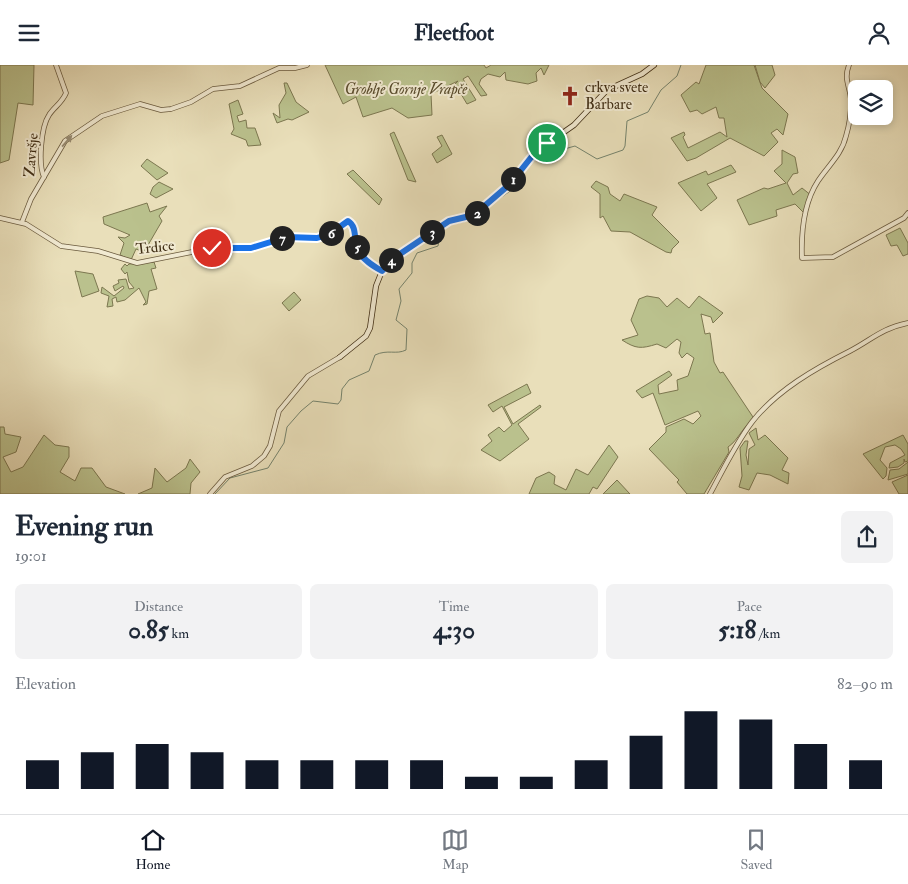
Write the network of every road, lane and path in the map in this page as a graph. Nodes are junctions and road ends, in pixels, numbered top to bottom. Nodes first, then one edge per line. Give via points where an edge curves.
1 (56, 65) edge
2 (307, 65) edge
3 (654, 65) edge
4 (848, 65) edge
5 (44, 177) junction
6 (908, 213) edge
7 (0, 218) edge
8 (22, 222) junction
9 (382, 271) junction
10 (908, 323) edge
11 (340, 357) joint
12 (210, 494) edge
13 (710, 494) edge

1 - 5 street, Završje via 66,93 46,124 41,153
5 -> 2 street via 67,139 102,116 135,105 171,109 192,102 213,89 240,86 279,68
3 - 9 main road via 607,90 574,125 534,153 510,184 474,215 449,221 394,258
4 - 6 street via 845,80 851,104 846,137 842,149 811,194 801,230 802,258 833,257
5 - 8 street, Završje
7 - 8 street
8 - 9 street, Trdice via 58,245 98,251 137,263 212,248 251,248 287,237 317,238 330,234 348,221 353,227 358,252
9 - 11 main road via 372,301 369,331 361,342
10 - 13 street via 888,328 850,351 837,355 798,380 776,399 746,431
11 - 12 street via 308,376 280,410 264,456 252,466 225,477

